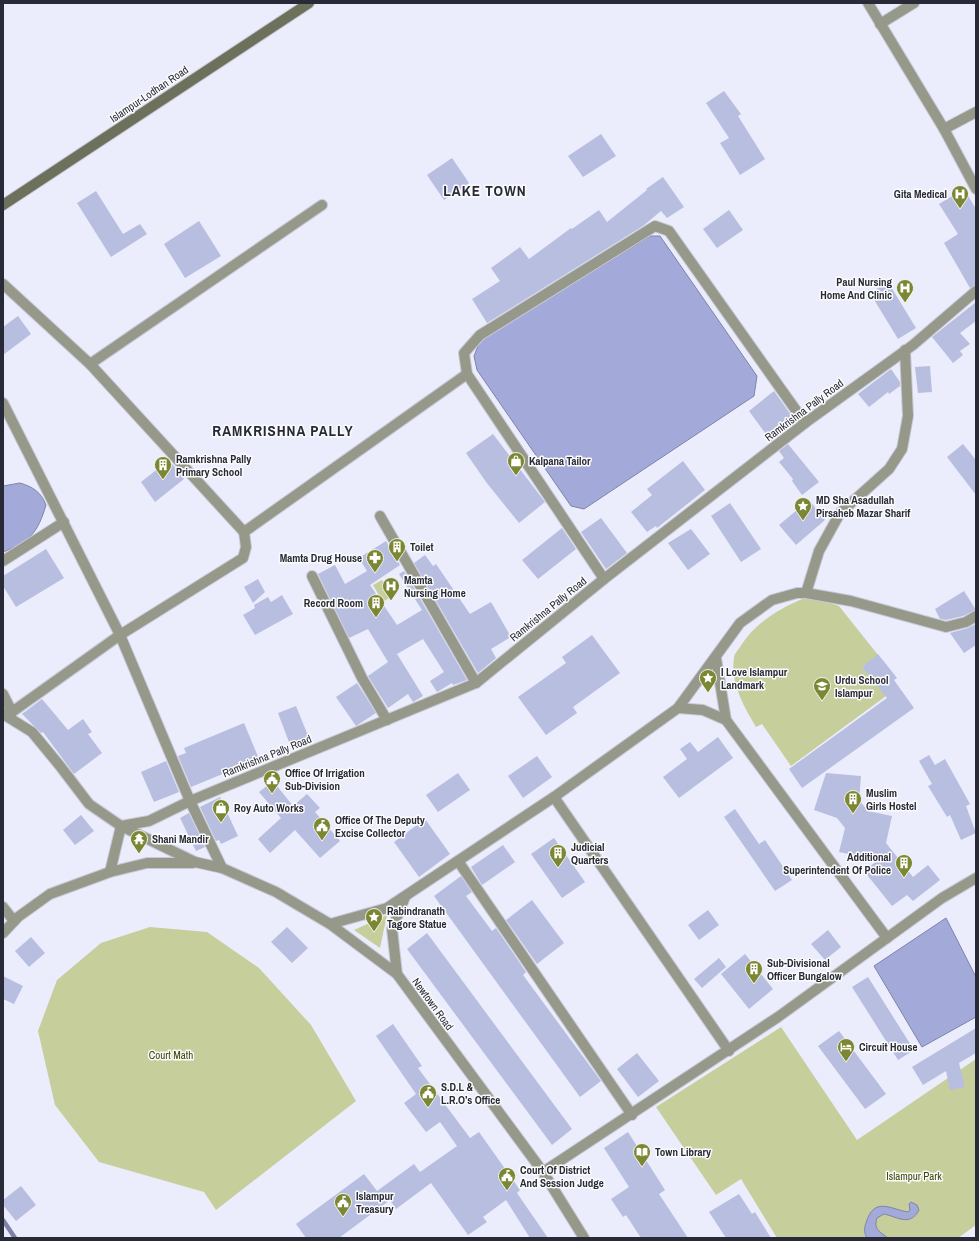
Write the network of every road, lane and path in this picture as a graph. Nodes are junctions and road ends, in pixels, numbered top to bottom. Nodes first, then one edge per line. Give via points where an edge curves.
1 (309, 3) edge
2 (868, 3) edge
3 (914, 3) edge
4 (880, 24) junction
5 (976, 112) edge
6 (944, 129) junction
7 (976, 189) edge
8 (322, 205) dead end
9 (3, 206) edge
10 (3, 284) edge
11 (976, 291) edge
12 (905, 350) junction
13 (90, 364) junction
14 (466, 374) junction
15 (3, 403) edge
16 (805, 423) junction
17 (380, 516) dead end
18 (64, 522) junction
19 (244, 532) junction
20 (3, 561) edge
21 (312, 576) dead end
22 (604, 579) junction
23 (806, 593) junction
24 (976, 616) edge
25 (120, 635) junction
26 (716, 658) junction
27 (476, 683) junction
28 (3, 694) edge
29 (678, 708) junction
30 (6, 713) edge
31 (387, 720) junction
32 (726, 720) junction
33 (554, 797) junction
34 (190, 801) junction
35 (121, 826) junction
36 (458, 861) junction
37 (195, 862) junction
38 (222, 868) junction
39 (110, 872) junction
40 (976, 878) edge
41 (406, 897) junction
42 (3, 907) edge
43 (14, 921) junction
44 (330, 924) junction
45 (3, 933) edge
46 (886, 938) junction
47 (397, 974) junction
48 (729, 1051) junction
49 (632, 1115) junction
50 (543, 1172) junction
51 (584, 1238) edge

1 - 9 main road, Islampur-Lodhan Road
2 - 4 street
3 - 4 street
4 - 6 street
5 - 6 street
6 - 7 street
8 - 13 street
10 - 13 street
11 - 12 street, Ramkrishna Pally Road
12 - 16 street, Ramkrishna Pally Road
12 - 23 street via 908,416 902,449 889,469 840,513 819,551
13 - 19 street
14 - 16 street via 464,353 480,335 655,226 668,231
14 - 19 street
14 - 22 street
15 - 18 street
16 - 22 street, Ramkrishna Pally Road
17 - 27 street
18 - 20 street
18 - 25 street
19 - 25 street via 246,547 243,558
21 - 31 street via 362,678
22 - 27 street, Ramkrishna Pally Road
23 - 24 street via 851,601 946,627 966,622
23 - 26 street via 772,600 740,623
25 - 30 street
25 - 34 street
26 - 29 street
26 - 32 street
27 - 31 street, Ramkrishna Pally Road
28 - 30 street
29 - 32 street via 703,710
29 - 33 street
30 - 35 street via 32,732 89,804
31 - 34 street, Ramkrishna Pally Road
32 - 46 street
33 - 36 street
33 - 48 street
34 - 35 street, Ramkrishna Pally Road via 149,821
34 - 38 street
35 - 37 street
35 - 39 street
36 - 41 street
36 - 49 street
37 - 38 street, Newtown Road
37 - 39 street via 147,863
38 - 44 street, Newtown Road via 276,892
39 - 43 street via 50,894
40 - 46 street via 942,898
41 - 44 street via 387,908
41 - 47 street via 392,929
42 - 43 street
43 - 45 street
44 - 47 street, Newtown Road
46 - 48 street
47 - 50 street, Newtown Road
48 - 49 street
49 - 50 street
50 - 51 street, Newtown Road

